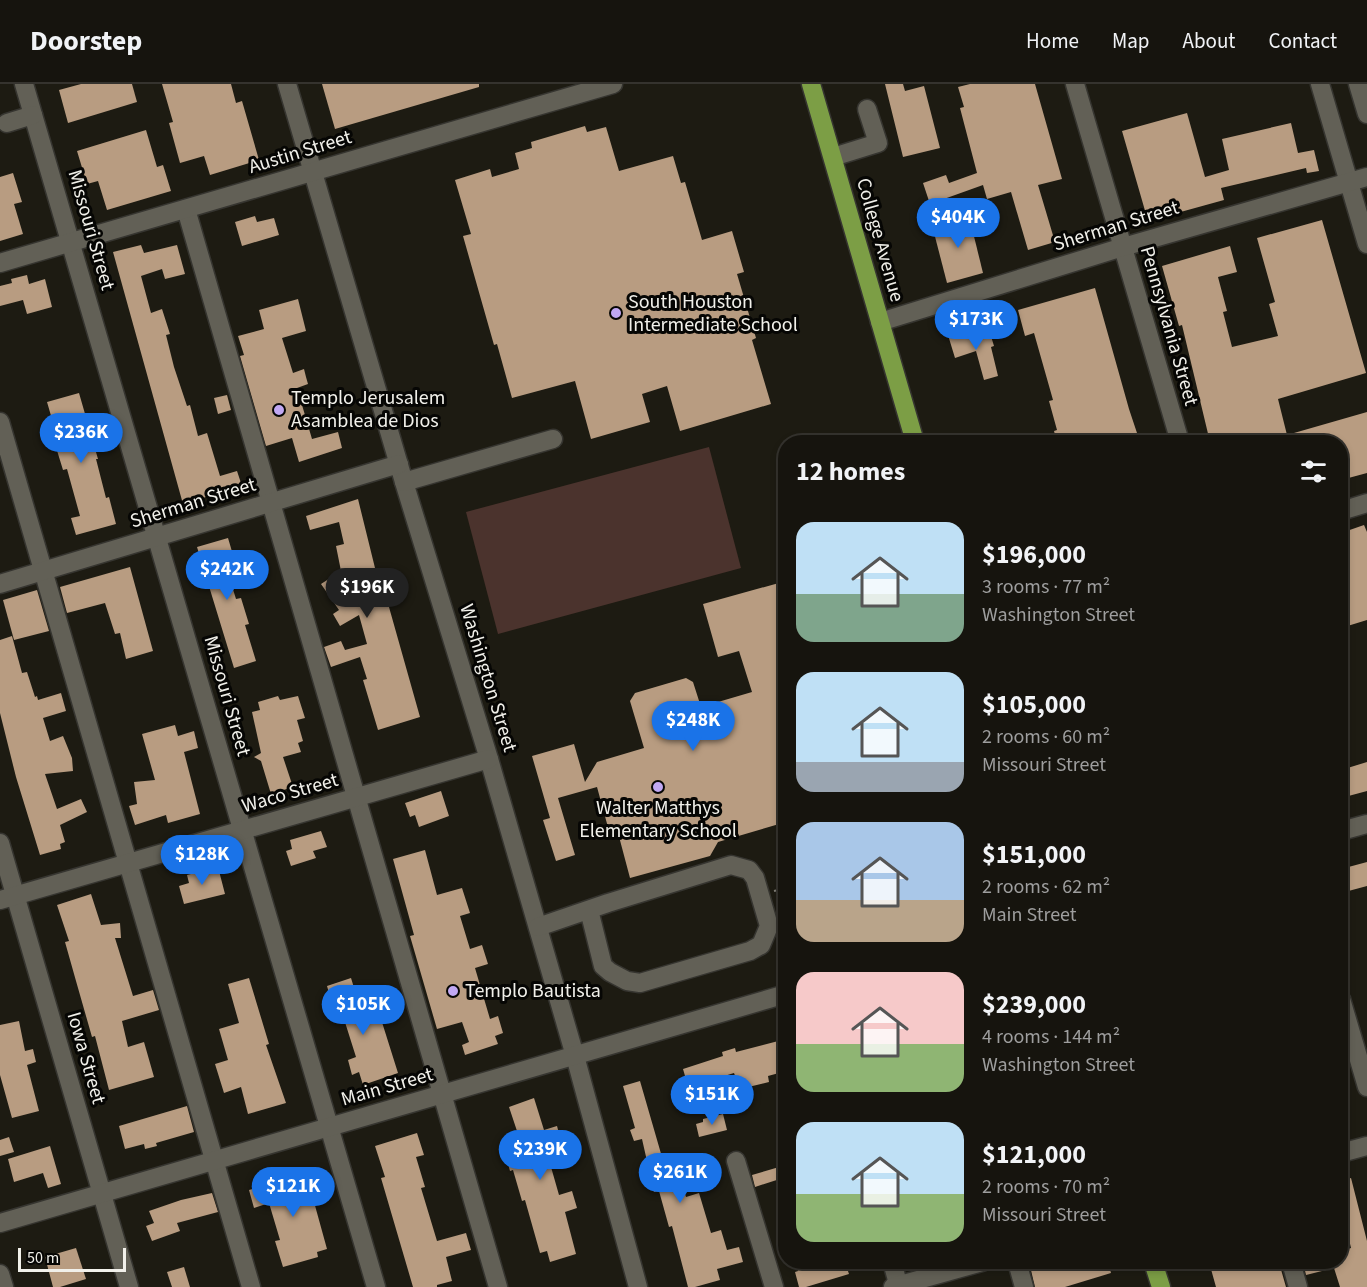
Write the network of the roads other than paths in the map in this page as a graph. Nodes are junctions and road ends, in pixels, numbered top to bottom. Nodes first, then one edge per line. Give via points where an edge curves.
1 (24, 84) edge
2 (287, 84) edge
3 (613, 84) edge
4 (811, 84) edge
5 (1075, 84) edge
6 (1320, 84) edge
7 (1358, 84) edge
8 (556, 92) edge
9 (867, 109) dead end
10 (1367, 114) edge
11 (33, 115) junction
12 (7, 123) dead end
13 (833, 157) junction
14 (312, 172) junction
15 (1367, 177) edge
16 (1349, 182) junction
17 (186, 210) junction
18 (71, 242) junction
19 (1367, 244) edge
20 (1123, 247) junction
21 (0, 263) edge
22 (880, 322) junction
23 (0, 422) edge
24 (913, 435) edge
25 (1178, 435) edge
26 (553, 440) dead end
27 (402, 473) junction
28 (271, 503) junction
29 (1367, 503) edge
30 (1348, 509) edge
31 (157, 537) junction
32 (42, 571) junction
33 (0, 584) edge
34 (489, 759) junction
35 (356, 797) junction
36 (1367, 824) edge
37 (1348, 829) edge
38 (242, 830) junction
39 (0, 843) edge
40 (128, 863) junction
41 (8, 897) edge
42 (589, 910) junction
43 (538, 927) junction
44 (778, 996) edge
45 (1348, 1023) edge
46 (575, 1056) junction
47 (1367, 1087) edge
48 (442, 1094) junction
49 (329, 1127) junction
50 (1367, 1146) edge
51 (1348, 1151) edge
52 (214, 1160) junction
53 (736, 1161) dead end
54 (102, 1193) junction
55 (0, 1223) edge
56 (893, 1269) edge
57 (957, 1269) edge
58 (1019, 1269) edge
59 (1155, 1269) edge
60 (1293, 1269) edge
61 (0, 1274) edge
62 (897, 1286) edge
63 (4, 1287) edge
64 (129, 1287) edge
65 (251, 1287) edge
66 (376, 1287) edge
67 (498, 1287) edge
68 (638, 1287) edge
69 (774, 1287) edge
70 (1024, 1287) edge
71 (1161, 1287) edge
72 (1298, 1287) edge

1 - 11 street, Missouri Street
2 - 14 street, Washington Street
3 - 8 street, Austin Street
4 - 13 main road, College Avenue
5 - 20 street, Pennsylvania Street
6 - 16 street
7 - 10 street
8 - 14 street, Austin Street
9 - 13 street via 878,143
11 - 12 street
11 - 18 street, Missouri Street
13 - 22 main road, College Avenue
14 - 17 street, Austin Street
14 - 27 street, Washington Street
15 - 16 street, Sherman Street
16 - 19 street
16 - 20 street, Sherman Street
17 - 18 street, Austin Street
17 - 28 street
18 - 21 street, Austin Street
18 - 31 street, Missouri Street
20 - 22 street, Sherman Street
20 - 25 street, Pennsylvania Street
22 - 24 main road, College Avenue
23 - 32 street
26 - 27 street, Sherman Street
27 - 28 street, Sherman Street
27 - 34 street, Washington Street
28 - 31 street, Sherman Street
28 - 35 street
29 - 30 street
31 - 32 street, Sherman Street
31 - 38 street, Missouri Street
32 - 33 street, Sherman Street
32 - 40 street
34 - 35 street, Waco Street
34 - 43 street, Washington Street
35 - 38 street, Waco Street
35 - 48 street
36 - 37 street
38 - 40 street, Waco Street
38 - 49 street, Missouri Street
39 - 41 street, Iowa Street
40 - 41 street, Waco Street
40 - 52 street
41 - 54 street, Iowa Street
42 - 42 street via 731,866 749,870 755,878 769,926 761,945 750,951 640,983 618,977 603,966
42 - 43 street
43 - 46 street, Washington Street
44 - 46 street, Main Street
45 - 47 street
46 - 48 street, Main Street
46 - 68 street, Washington Street
48 - 49 street, Main Street
48 - 67 street
49 - 52 street, Main Street
49 - 66 street, Missouri Street
50 - 51 street
52 - 54 street, Main Street
52 - 65 street
53 - 69 street
54 - 55 street, Main Street
54 - 64 street, Iowa Street
56 - 62 street
57 - 62 street
58 - 70 street
59 - 71 main road
60 - 72 street
61 - 63 street

